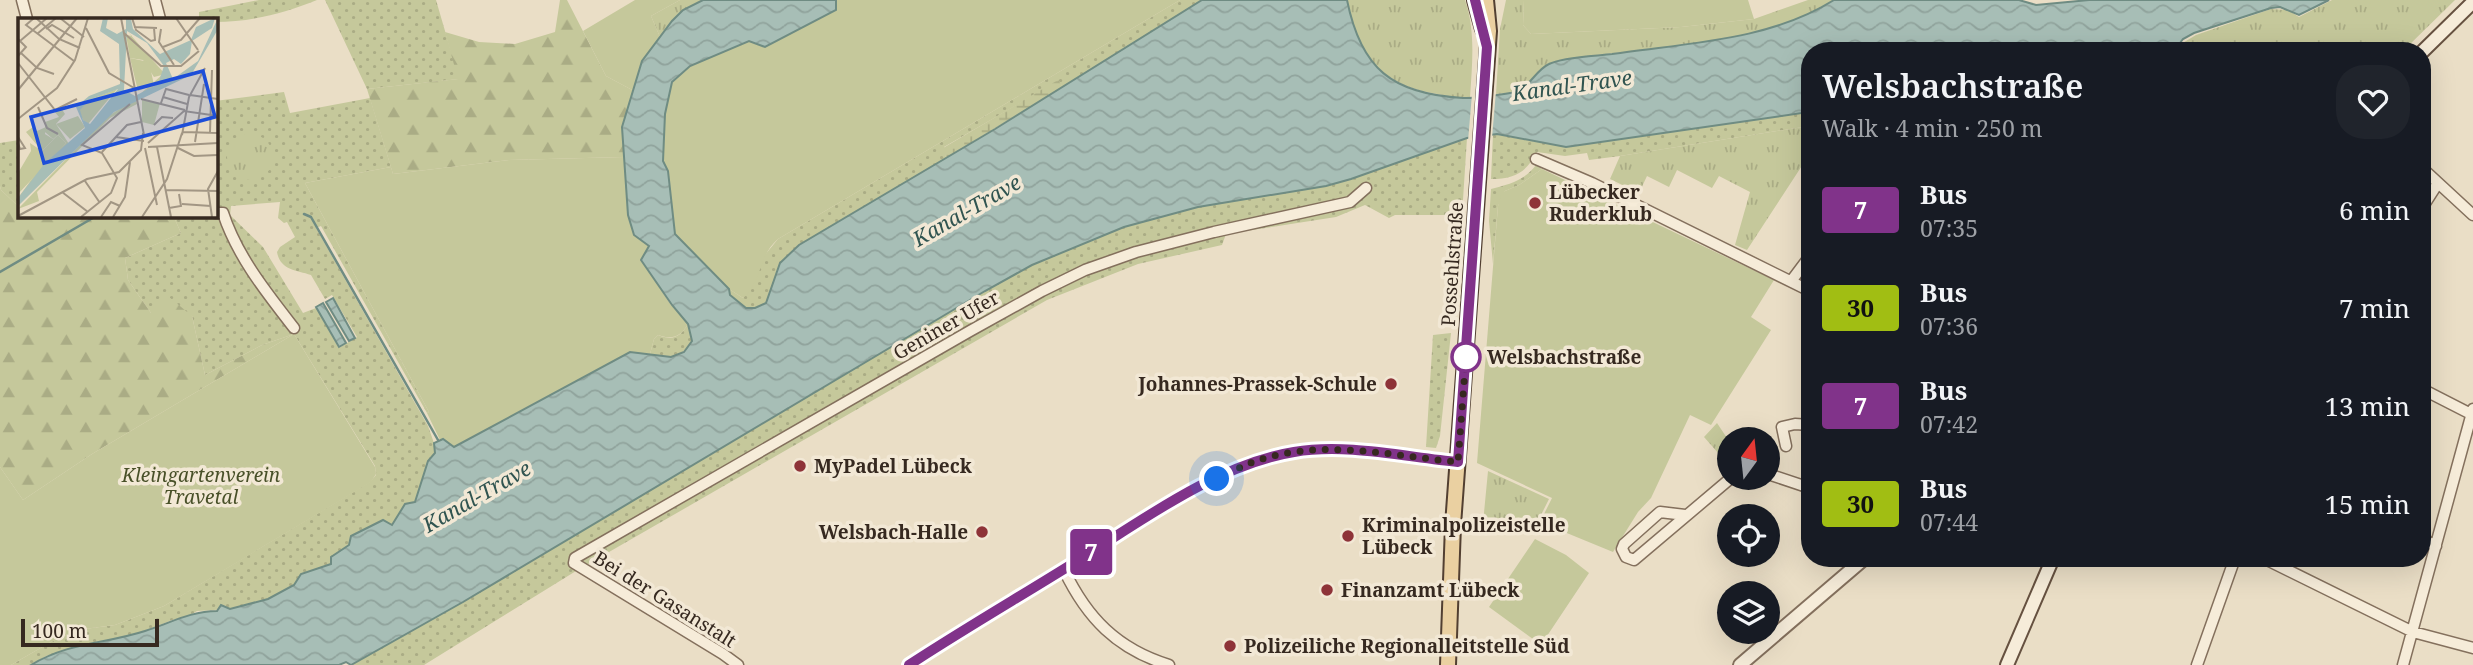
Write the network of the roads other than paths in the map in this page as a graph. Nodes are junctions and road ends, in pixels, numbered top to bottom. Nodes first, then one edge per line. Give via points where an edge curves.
1 (22, 0) edge
2 (155, 0) edge
3 (1475, 0) edge
4 (1488, 0) edge
5 (2473, 2) edge
6 (27, 18) edge
7 (160, 18) edge
8 (2431, 43) edge
9 (1487, 47) junction
10 (1536, 159) dead end
11 (2431, 176) edge
12 (2438, 183) junction
13 (1366, 188) dead end
14 (2431, 194) edge
15 (217, 213) edge
16 (2473, 215) edge
17 (1801, 268) edge
18 (1792, 280) junction
19 (1801, 286) edge
20 (294, 328) dead end
21 (2431, 393) edge
22 (2472, 413) edge
23 (1801, 424) edge
24 (1786, 446) dead end
25 (1458, 462) junction
26 (1780, 478) edge
27 (1801, 485) edge
28 (1717, 489) edge
29 (1685, 515) junction
30 (2431, 543) edge
31 (2436, 546) junction
32 (574, 563) joint
33 (2431, 565) edge
34 (1854, 567) edge
35 (2049, 567) edge
36 (2232, 567) edge
37 (2281, 567) edge
38 (2430, 567) edge
39 (1064, 569) junction
40 (2413, 632) junction
41 (2473, 648) edge
42 (738, 665) edge
43 (909, 665) edge
44 (1169, 665) edge
45 (1446, 665) edge
46 (1740, 665) edge
47 (2007, 665) edge
48 (2197, 665) edge
49 (2403, 665) edge

1 - 6 street
2 - 7 street
3 - 9 main road
4 - 9 main road, Possehlstraße
5 - 8 main road
9 - 25 main road, Possehlstraße
10 - 18 street
11 - 12 street
12 - 14 street
12 - 16 street
13 - 32 street, Geniner Ufer via 1350,202 1136,252 1042,291 575,558
15 - 20 street via 223,213 240,254
17 - 18 street
18 - 19 street
21 - 22 street
22 - 31 street
23 - 24 street via 1782,427
25 - 39 street via 1326,448 1260,459 1182,495
25 - 45 main road, Possehlstraße
26 - 27 street
28 - 29 street
29 - 29 street via 1634,559 1626,556 1624,544 1660,512
30 - 31 street
31 - 33 street
32 - 42 street, Bei der Gasanstalt
34 - 46 main road
35 - 47 main road
36 - 48 street
37 - 40 street
38 - 40 street
39 - 43 street
39 - 44 street via 1076,595 1104,629 1132,651
40 - 41 street
40 - 49 street

